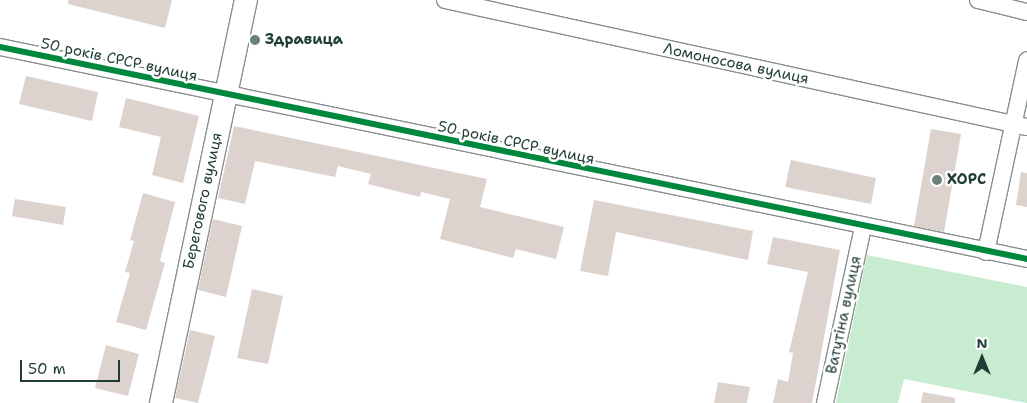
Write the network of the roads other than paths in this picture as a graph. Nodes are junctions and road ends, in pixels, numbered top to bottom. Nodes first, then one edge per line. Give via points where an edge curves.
1 (246, 0) edge
2 (445, 0) edge
3 (978, 0) edge
4 (1027, 12) edge
5 (0, 47) edge
6 (1027, 60) edge
7 (226, 95) junction
8 (1020, 126) edge
9 (863, 227) junction
10 (986, 252) junction
11 (1027, 259) edge
12 (161, 403) edge
13 (825, 403) edge

1 - 7 street, Берегового вулиця
2 - 8 street, Ломоносова вулиця
3 - 4 street
5 - 7 street, 50 років СРСР вулиця
6 - 8 street
7 - 9 street, 50 років СРСР вулиця
7 - 12 street, Берегового вулиця
8 - 10 street
9 - 10 street, 50 років СРСР вулиця
9 - 13 street, Ватутіна вулиця
10 - 11 street, 50 років СРСР вулиця

